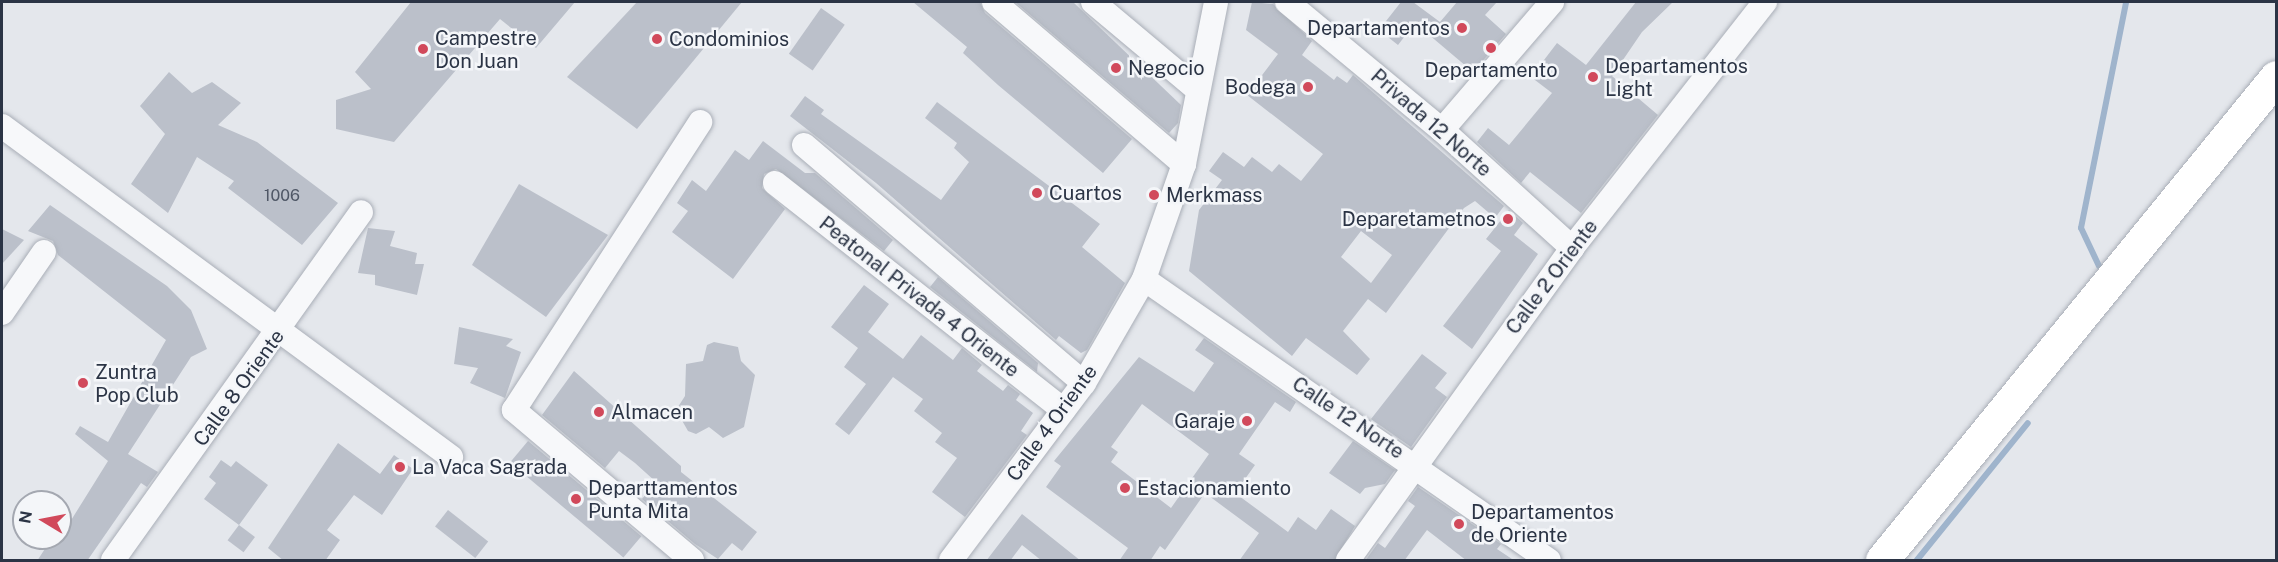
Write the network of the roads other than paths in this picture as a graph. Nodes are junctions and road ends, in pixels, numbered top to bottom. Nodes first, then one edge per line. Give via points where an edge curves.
1 (994, 2) edge
2 (1093, 2) edge
3 (1215, 2) edge
4 (1552, 2) edge
5 (1765, 2) edge
6 (1295, 4) edge
7 (2277, 77) edge
8 (1198, 90) junction
9 (700, 122) dead end
10 (2, 126) edge
11 (1442, 130) junction
12 (804, 145) dead end
13 (1184, 164) junction
14 (775, 183) dead end
15 (361, 212) dead end
16 (1572, 248) junction
17 (44, 252) dead end
18 (1144, 279) junction
19 (2, 314) edge
20 (279, 333) junction
21 (1084, 383) junction
22 (1064, 410) junction
23 (452, 457) dead end
24 (1415, 463) junction
25 (113, 561) edge
26 (692, 561) edge
27 (951, 561) edge
28 (1348, 561) edge
29 (1549, 561) edge
30 (1882, 561) edge

1 - 13 street
2 - 8 street
3 - 8 street, Calle 4 Oriente
4 - 11 street
5 - 16 street, Calle 2 Oriente
6 - 11 street, Privada 12 Norte
7 - 30 main road
8 - 13 street, Calle 4 Oriente
9 - 26 street via 514,410
10 - 20 street
11 - 16 street, Privada 12 Norte
12 - 21 street
13 - 18 street, Calle 4 Oriente
14 - 22 street, Peatonal Privada 4 Oriente
15 - 20 street, Calle 8 Oriente
16 - 24 street, Calle 2 Oriente
17 - 19 street
18 - 21 street, Calle 4 Oriente
18 - 24 street, Calle 12 Norte
20 - 23 street
20 - 25 street, Calle 8 Oriente
21 - 22 street, Calle 4 Oriente
22 - 27 street, Calle 4 Oriente
24 - 28 street, Calle 2 Oriente
24 - 29 street, Calle 12 Norte

